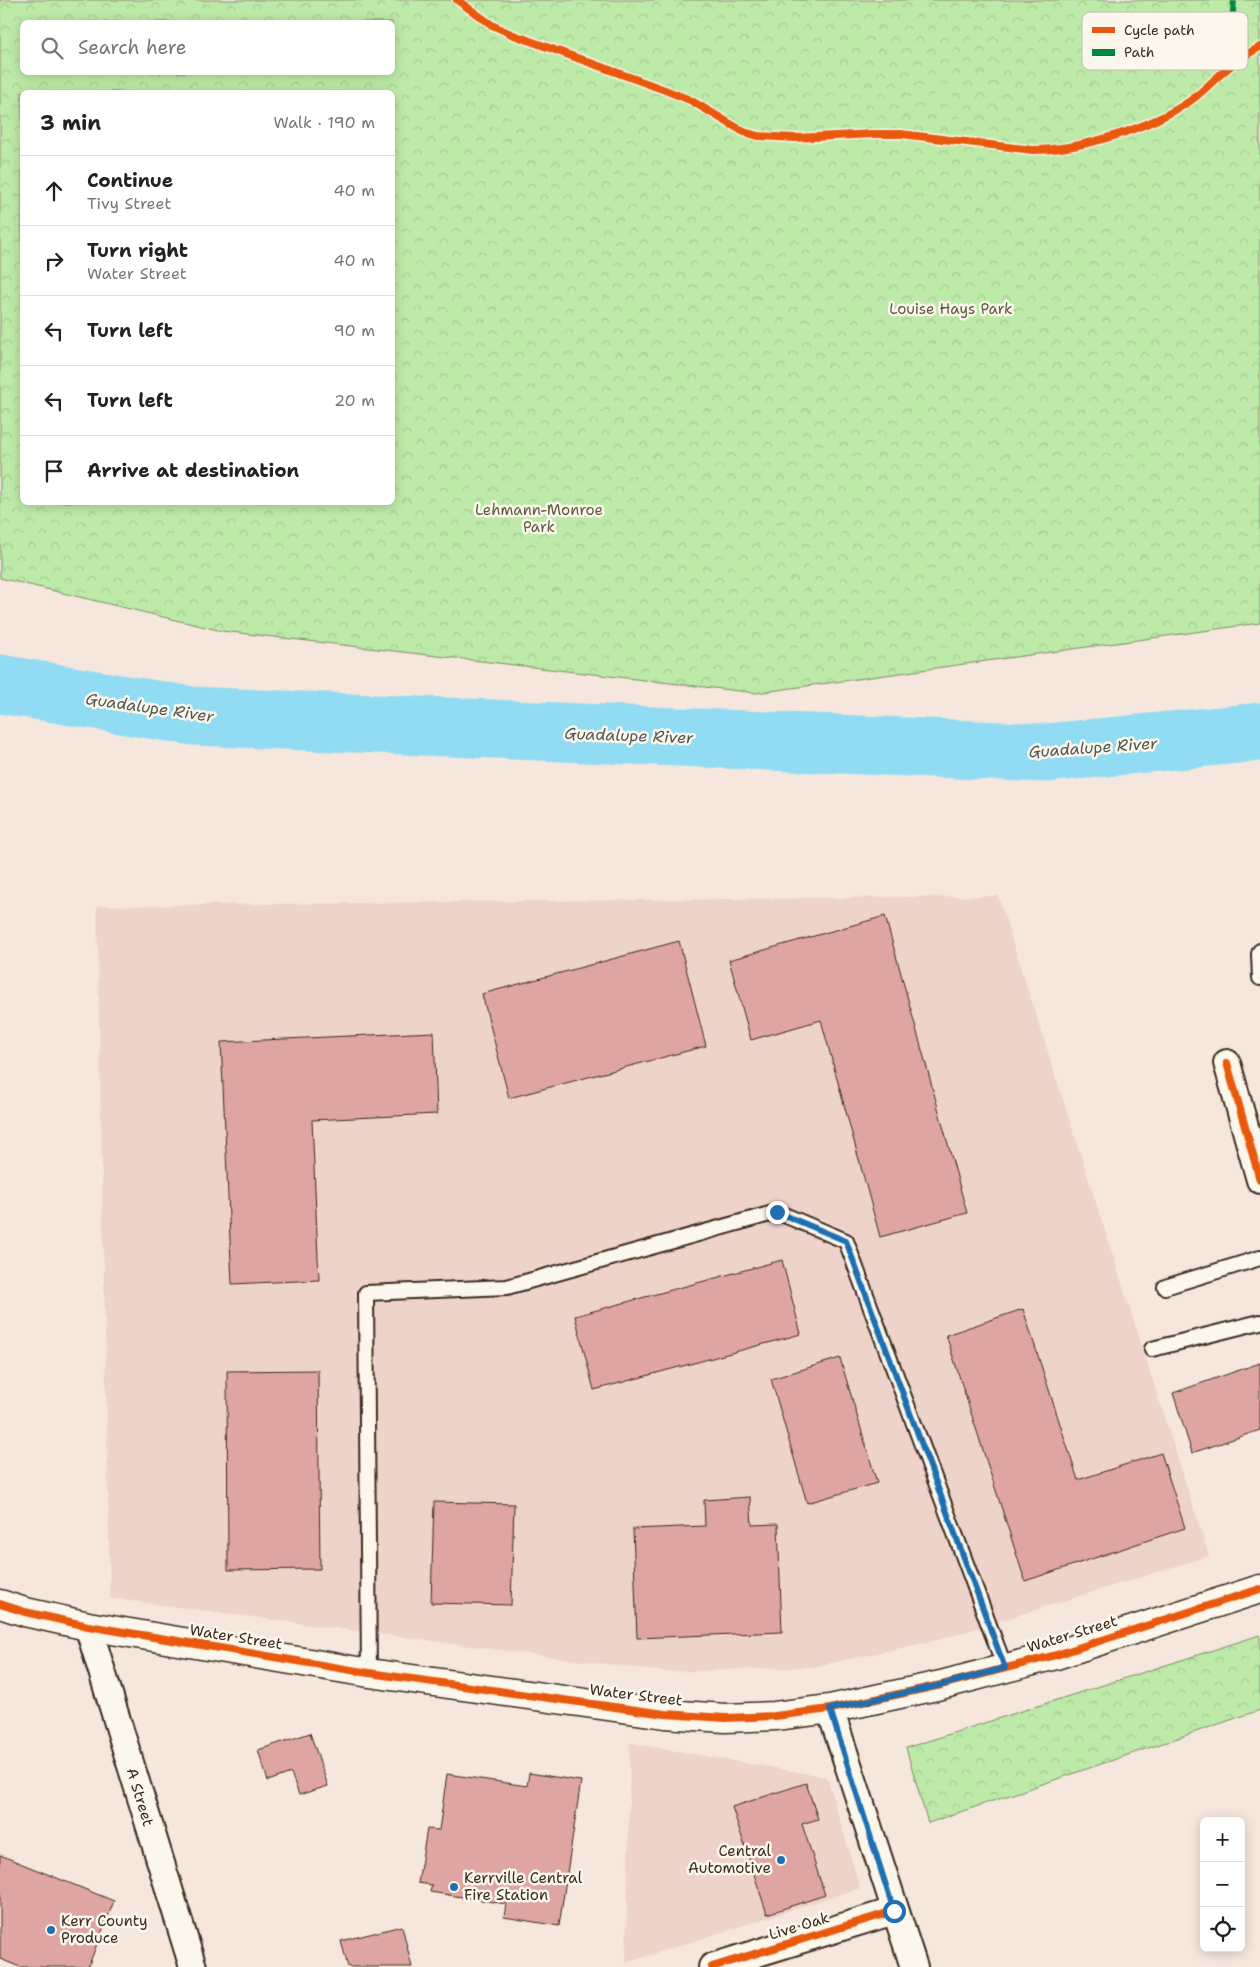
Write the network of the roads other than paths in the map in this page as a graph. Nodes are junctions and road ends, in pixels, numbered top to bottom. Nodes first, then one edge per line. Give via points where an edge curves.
1 (1260, 951) edge
2 (1260, 978) edge
3 (1227, 1063) dead end
4 (1260, 1180) edge
5 (1260, 1258) edge
6 (1165, 1287) dead end
7 (1260, 1322) edge
8 (1152, 1350) dead end
9 (1260, 1589) edge
10 (0, 1604) edge
11 (88, 1626) junction
12 (1005, 1668) junction
13 (369, 1672) junction
14 (830, 1709) junction
15 (894, 1911) junction
16 (193, 1967) edge
17 (712, 1967) edge
18 (914, 1967) edge

1 - 2 lane
3 - 4 street
5 - 6 lane
7 - 8 lane
9 - 12 street, Water Street via 1056,1655
10 - 11 street, Water Street
11 - 13 street, Water Street
11 - 16 street, A Street
12 - 13 lane via 846,1241 777,1212 507,1287 366,1294
12 - 14 street, Water Street
13 - 14 street, Water Street via 666,1714 725,1718
14 - 15 street
15 - 17 street, Live Oak
15 - 18 street

